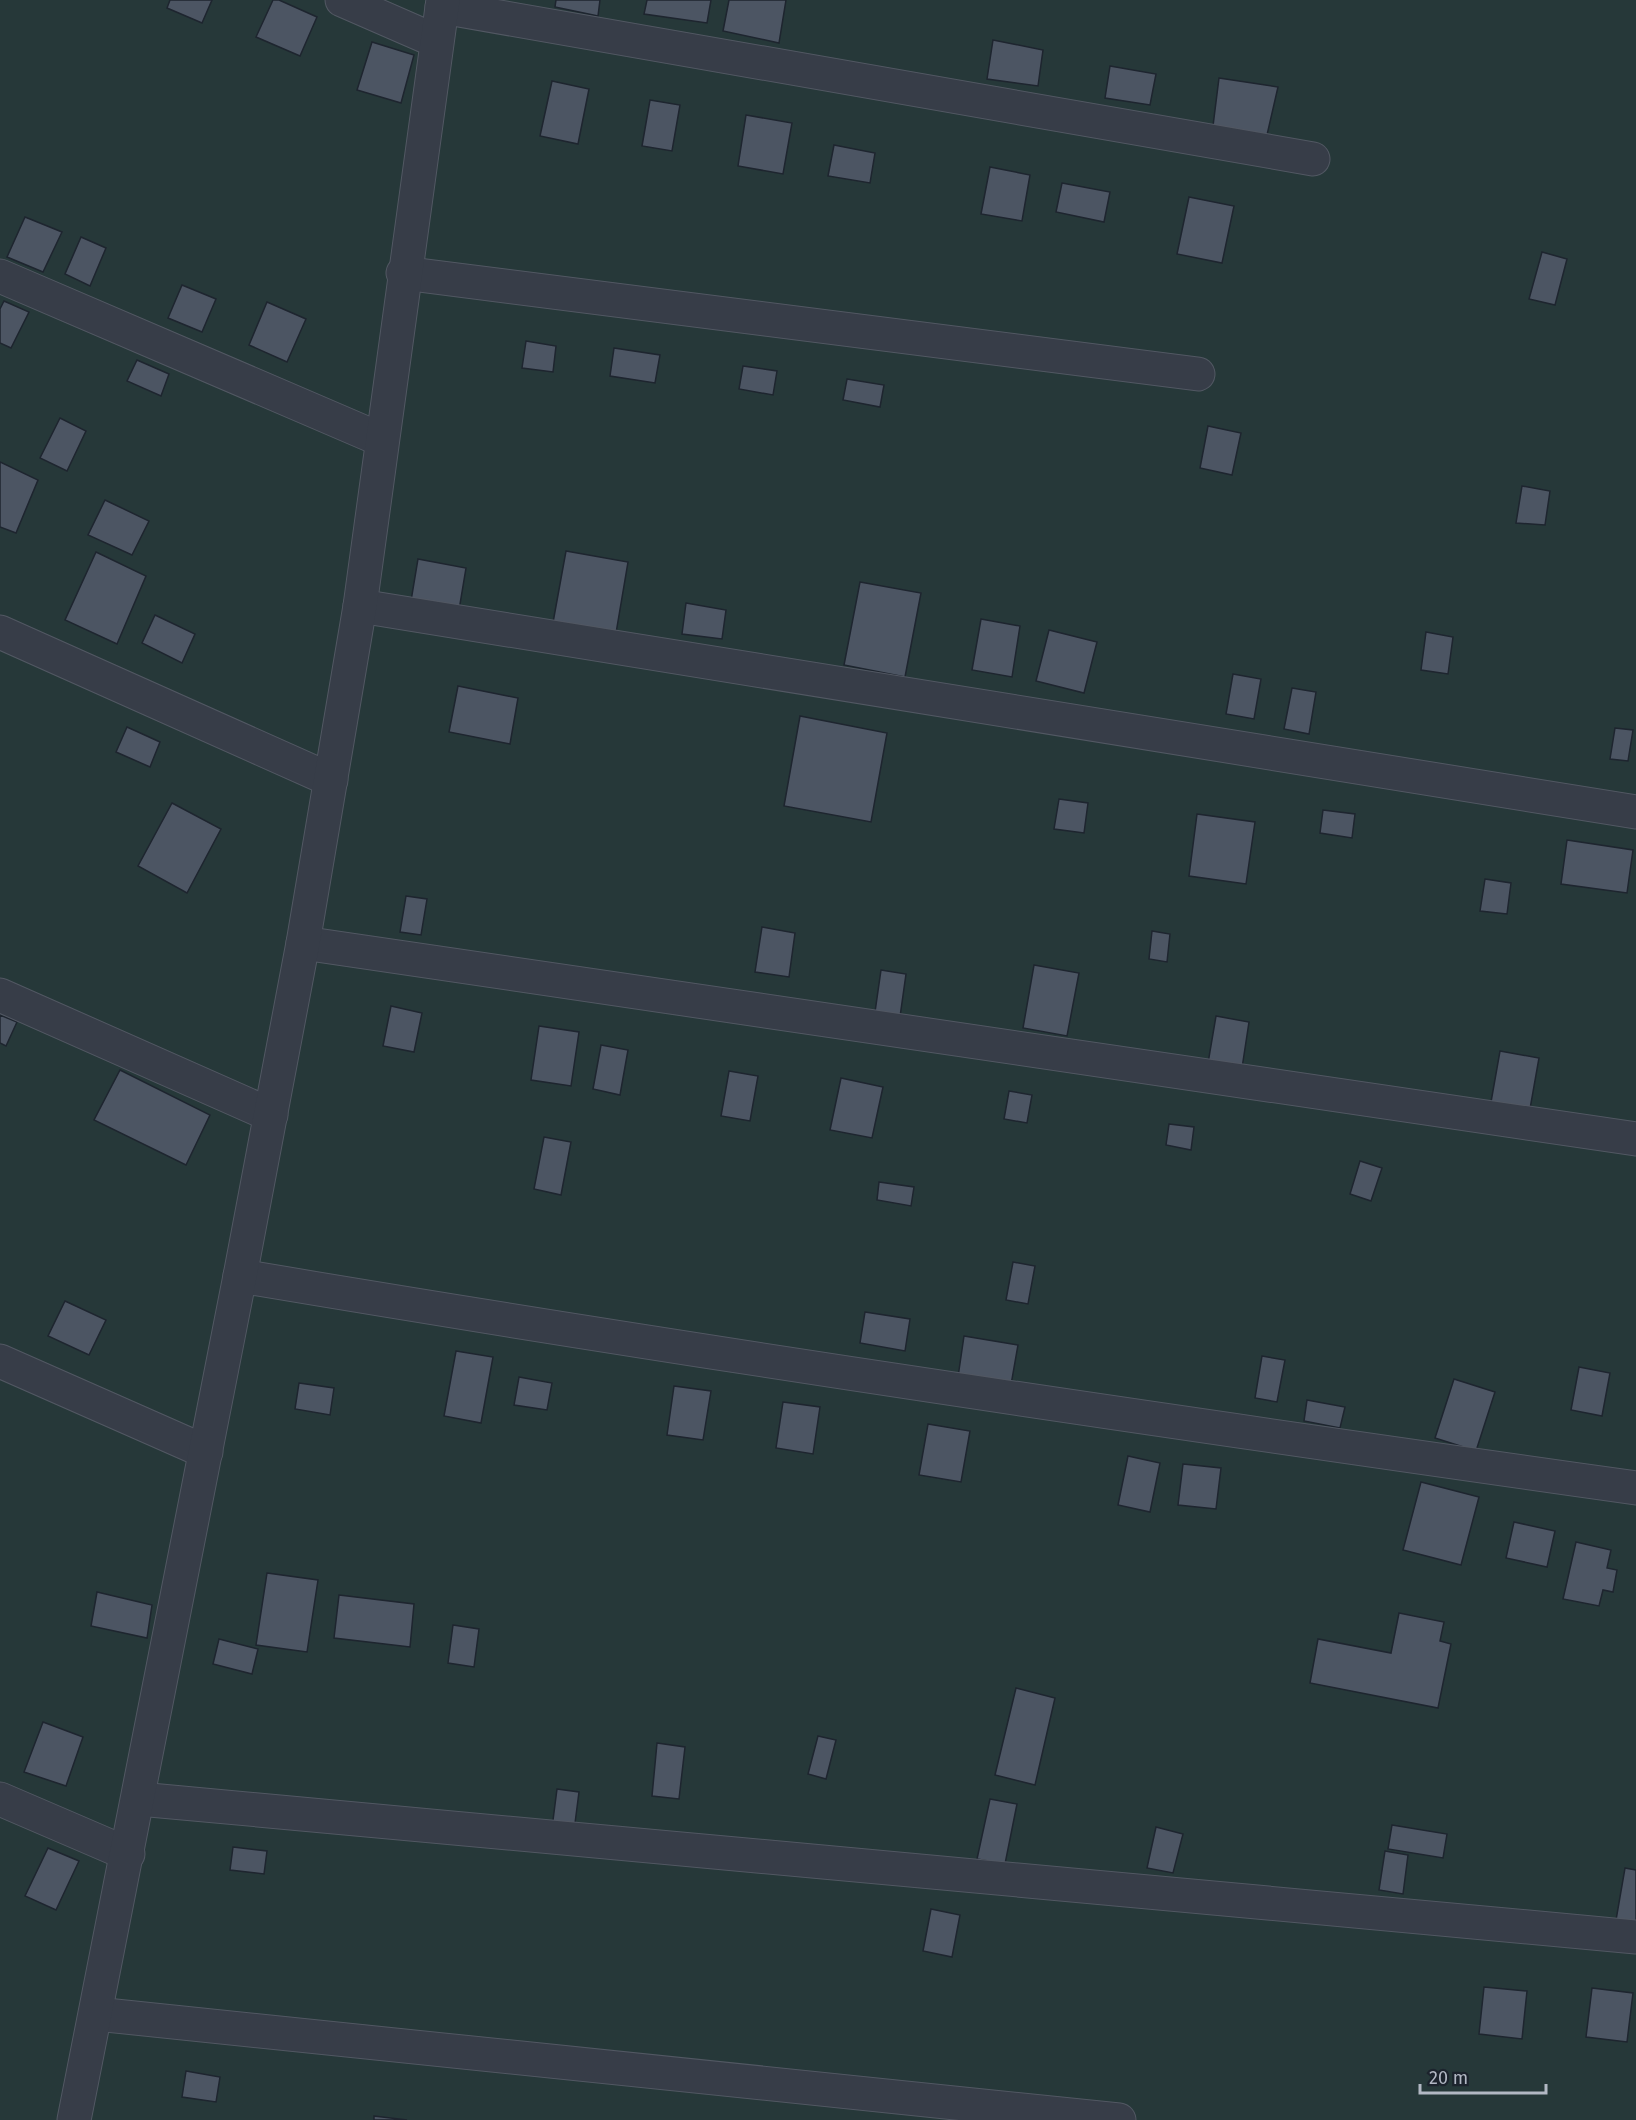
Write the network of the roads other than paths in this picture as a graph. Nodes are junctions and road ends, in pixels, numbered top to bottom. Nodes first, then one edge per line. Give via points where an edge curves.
1 (342, 0) edge
2 (442, 3) edge
3 (436, 41) junction
4 (1313, 159) dead end
5 (403, 273) junction
6 (0, 276) edge
7 (1198, 374) dead end
8 (382, 440) junction
9 (360, 606) junction
10 (0, 632) edge
11 (331, 780) junction
12 (1636, 812) edge
13 (303, 943) junction
14 (0, 995) edge
15 (271, 1115) junction
16 (1636, 1139) edge
17 (240, 1276) junction
18 (0, 1361) edge
19 (206, 1452) junction
20 (1636, 1488) edge
21 (0, 1799) edge
22 (139, 1799) junction
23 (128, 1854) junction
24 (1636, 1937) edge
25 (96, 2014) junction
26 (74, 2120) edge
27 (1119, 2120) edge

1 - 3 street
2 - 3 street
2 - 4 street
3 - 5 street
5 - 7 street
5 - 8 street
6 - 8 street
8 - 9 street
9 - 11 street
9 - 12 street
10 - 11 street
11 - 13 street
13 - 15 street
13 - 16 street
14 - 15 street
15 - 17 street
17 - 19 street
17 - 20 street via 650,1344
18 - 19 street
19 - 22 street
21 - 23 street
22 - 23 street
22 - 24 street
23 - 25 street
25 - 26 street
25 - 27 street

